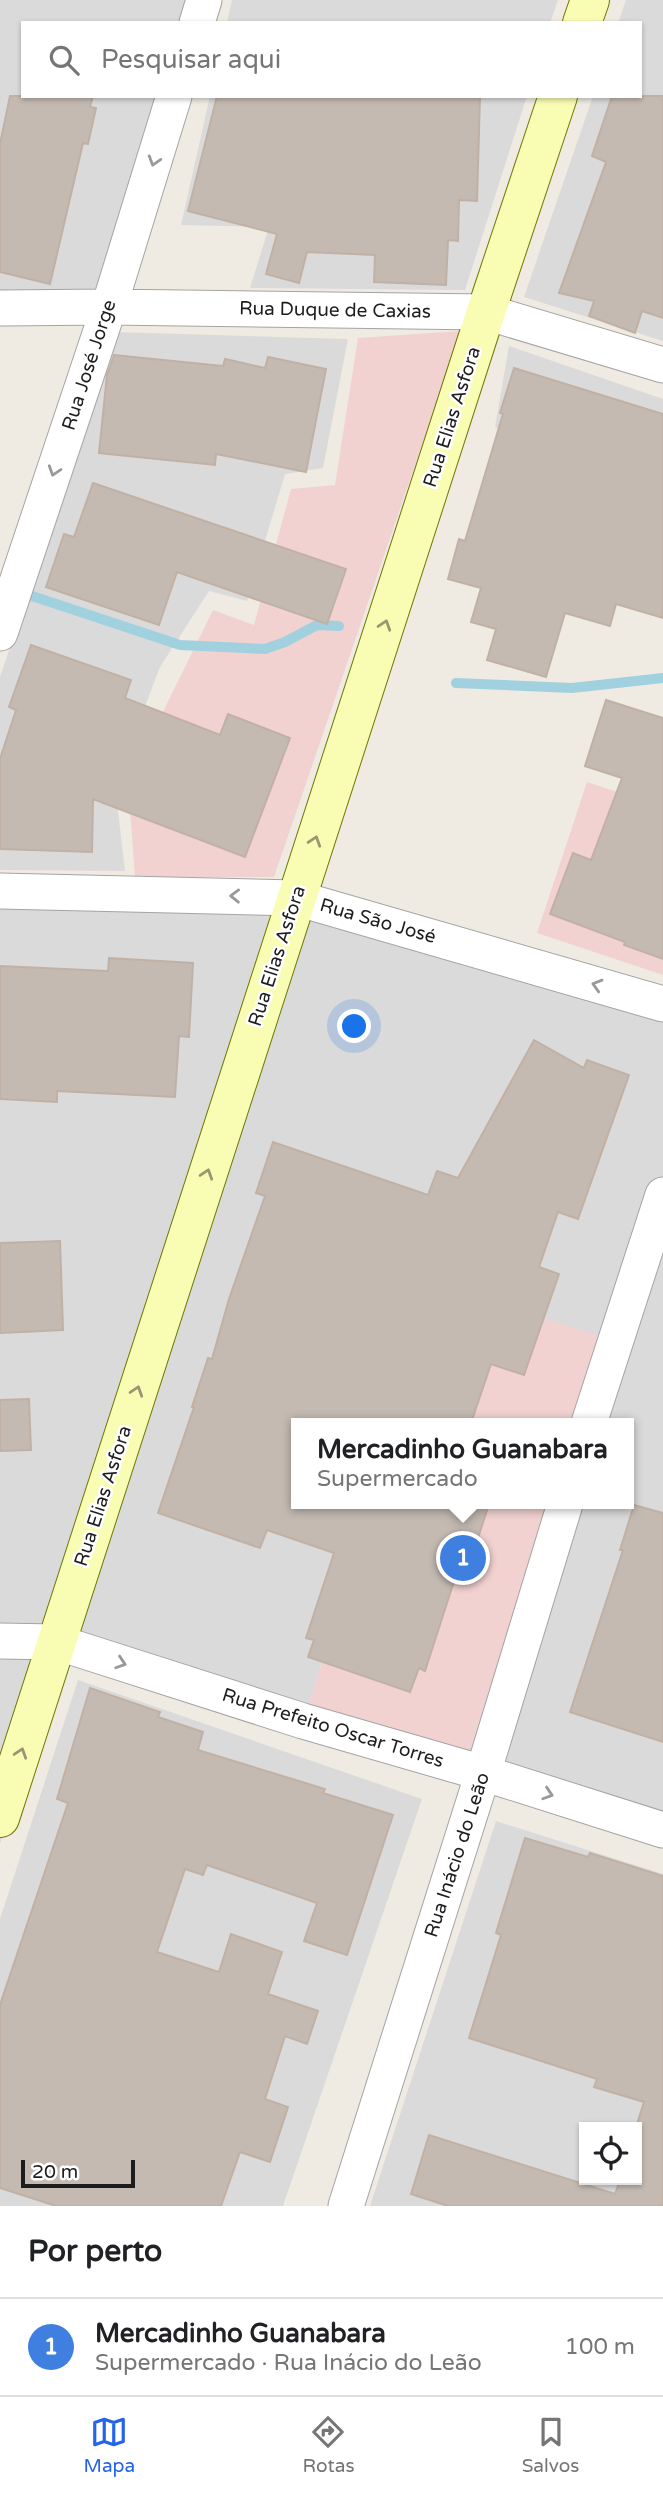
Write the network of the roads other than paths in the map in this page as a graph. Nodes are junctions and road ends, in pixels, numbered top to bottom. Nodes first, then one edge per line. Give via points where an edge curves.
1 (204, 0) edge
2 (590, 0) edge
3 (198, 21) edge
4 (583, 21) edge
5 (173, 98) edge
6 (557, 98) edge
7 (109, 307) junction
8 (0, 308) edge
9 (486, 312) junction
10 (663, 365) edge
11 (0, 633) edge
12 (0, 891) edge
13 (296, 898) junction
14 (663, 1004) edge
15 (663, 1195) edge
16 (592, 1418) edge
17 (563, 1509) edge
18 (0, 1641) edge
19 (56, 1642) junction
20 (483, 1773) junction
21 (0, 1818) edge
22 (663, 1830) edge
23 (346, 2206) edge

1 - 3 street
2 - 4 street
5 -> 7 street, Rua José Jorge
6 - 9 street, Rua Elias Asfora
7 - 8 street, Rua Duque de Caxias
7 - 9 street, Rua Duque de Caxias
7 -> 11 street, Rua José Jorge
9 - 10 street, Rua Duque de Caxias
13 -> 9 street, Rua Elias Asfora
13 -> 12 street, Rua São José
14 -> 13 street, Rua São José
19 -> 13 street, Rua Elias Asfora
15 - 16 street
17 - 20 street, Rua Inácio do Leão
18 - 19 street, Rua Prefeito Oscar Torres
19 -> 20 street, Rua Prefeito Oscar Torres
21 -> 19 street, Rua Elias Asfora
20 -> 22 street, Rua Prefeito Oscar Torres
20 - 23 street, Rua Inácio do Leão

